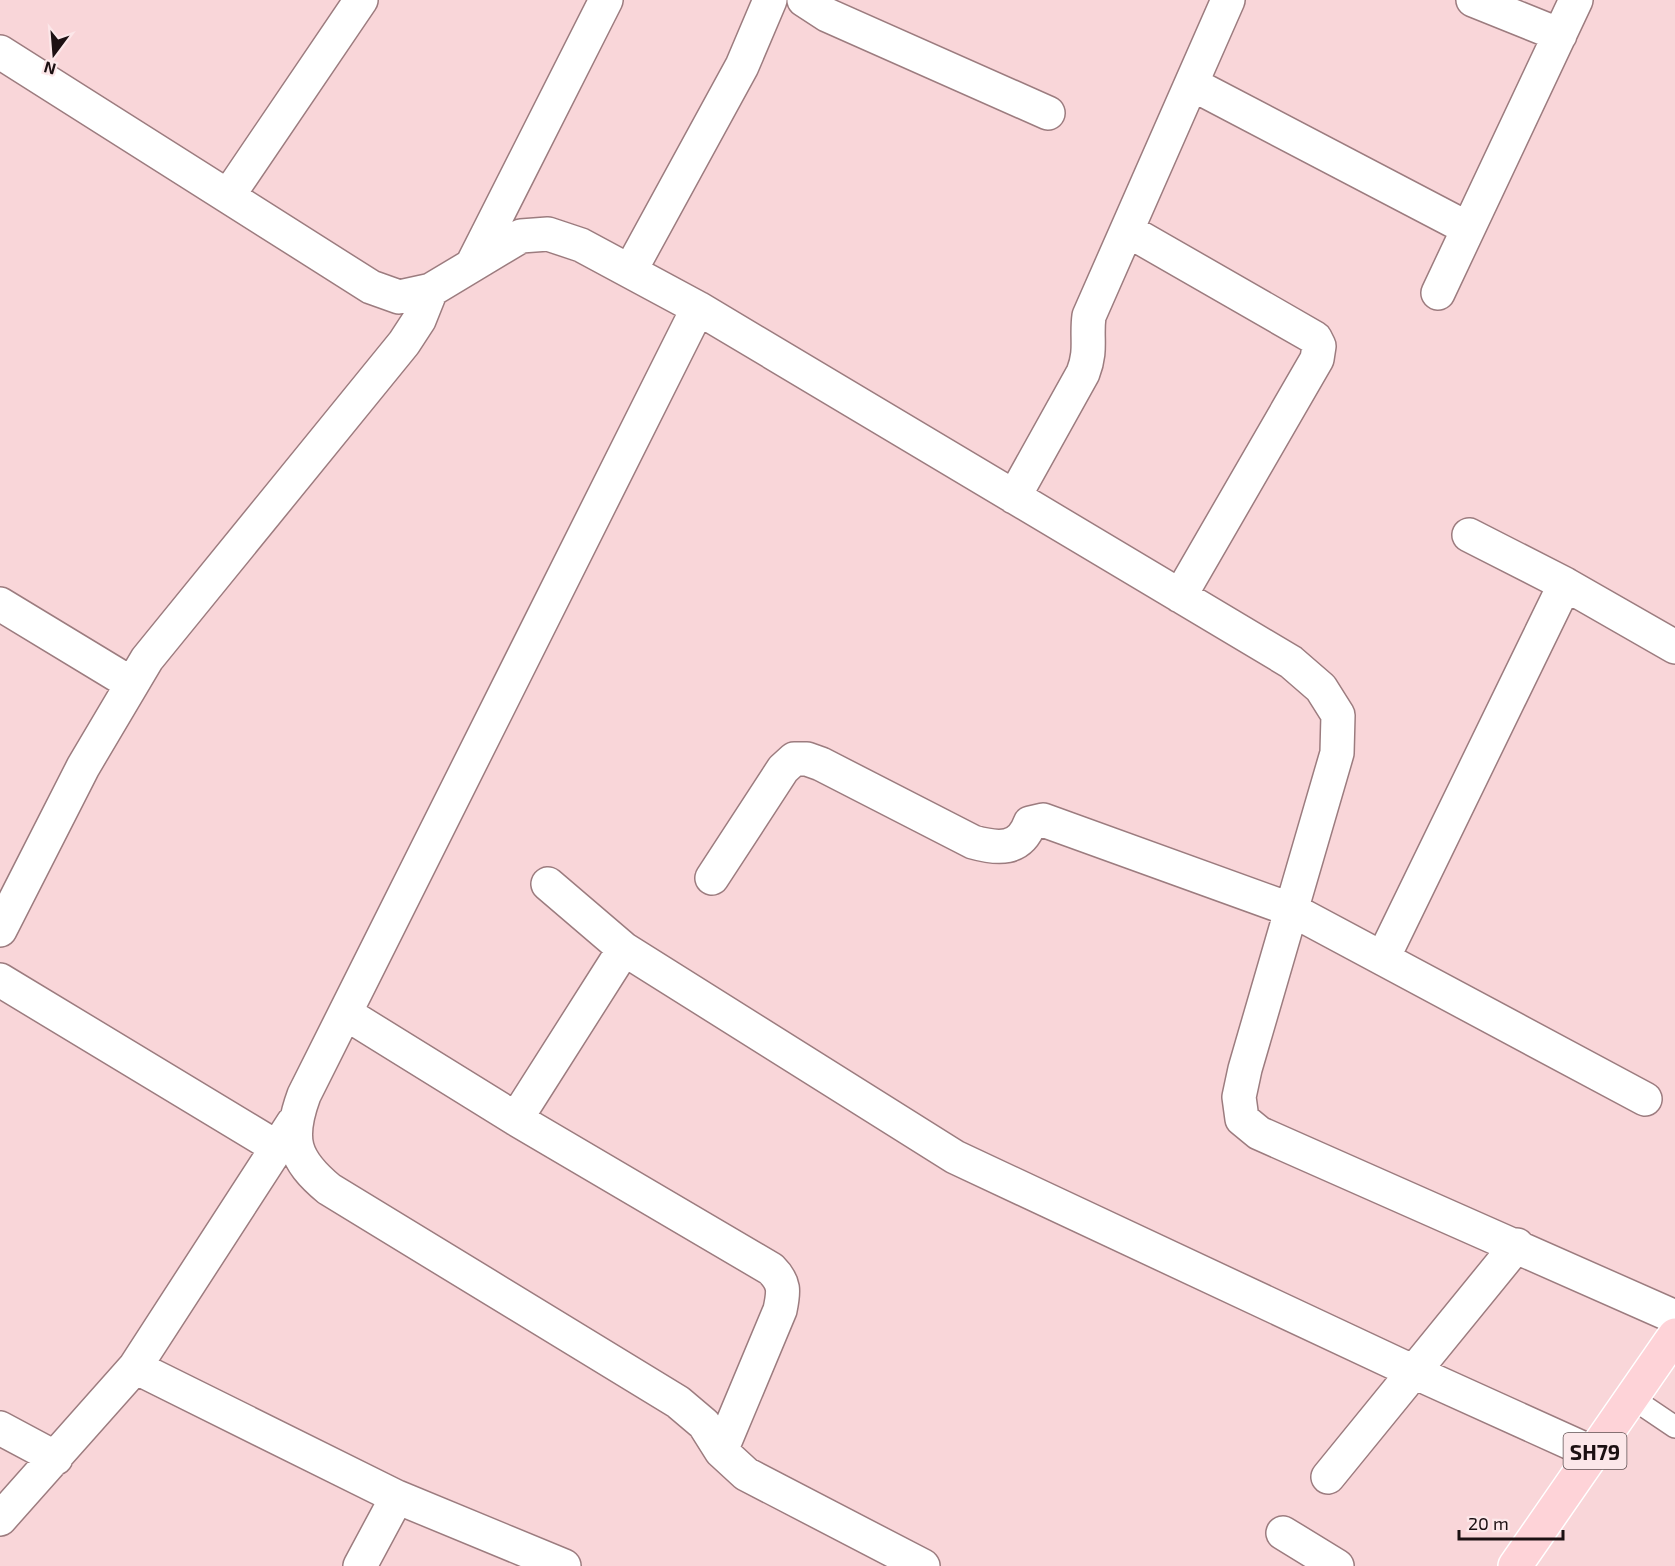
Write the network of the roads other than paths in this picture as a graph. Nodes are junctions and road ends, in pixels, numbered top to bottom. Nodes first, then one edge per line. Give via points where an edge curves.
1 (361, 0) edge
2 (606, 0) edge
3 (770, 0) edge
4 (804, 0) edge
5 (1228, 0) edge
6 (1473, 0) edge
7 (1576, 0) edge
8 (1560, 35) junction
9 (0, 52) edge
10 (1192, 84) junction
11 (1048, 113) dead end
12 (228, 196) junction
13 (1467, 228) junction
14 (1127, 230) junction
15 (472, 265) junction
16 (630, 271) junction
17 (431, 290) junction
18 (1438, 293) dead end
19 (698, 308) junction
20 (1014, 497) junction
21 (1469, 535) dead end
22 (1565, 584) junction
23 (1180, 596) junction
24 (0, 604) edge
25 (1675, 647) edge
26 (132, 684) junction
27 (712, 878) dead end
28 (548, 884) dead end
29 (1292, 910) junction
30 (0, 930) edge
31 (624, 949) junction
32 (1383, 958) junction
33 (0, 980) edge
34 (345, 1013) junction
35 (1645, 1099) dead end
36 (516, 1119) junction
37 (286, 1136) junction
38 (1517, 1245) junction
39 (1675, 1317) edge
40 (1675, 1335) edge
41 (135, 1367) junction
42 (1414, 1372) junction
43 (1632, 1398) junction
44 (1675, 1426) edge
45 (0, 1428) edge
46 (721, 1450) junction
47 (1593, 1453) junction
48 (56, 1458) junction
49 (1328, 1477) dead end
50 (397, 1497) junction
51 (0, 1519) edge
52 (1283, 1533) dead end
53 (360, 1566) edge
54 (564, 1566) edge
55 (923, 1566) edge
56 (1337, 1566) edge
57 (1515, 1566) edge

1 - 12 street
2 - 15 street
3 - 16 street via 742,66
4 - 11 street via 826,15
5 - 10 street
6 - 8 street
7 - 8 street
8 - 13 street
9 - 12 street
10 - 13 street
10 - 14 street
12 - 17 street via 371,287 399,297
13 - 18 street
14 - 20 street via 1089,316 1090,355 1083,373
14 - 23 street via 1315,338 1319,346 1317,359
15 - 16 street via 521,236 548,234 581,245
15 - 17 street
16 - 19 street
17 - 26 street via 404,343 147,659
19 - 20 street
19 - 34 street
20 - 23 street
21 - 22 street
22 - 25 street
22 - 32 street
23 - 29 street via 1291,662 1321,688 1338,715 1337,753
24 - 26 street
26 - 30 street via 83,767
27 - 29 street via 783,769 794,759 807,759 973,842 996,848 1011,846 1026,833 1030,823 1043,820
28 - 31 street
29 - 32 street
29 - 38 street via 1245,1069 1239,1097 1242,1119 1259,1132
31 - 36 street
31 - 42 street via 955,1157
32 - 35 street
33 - 37 street
34 - 36 street
34 - 37 street
36 - 46 street via 771,1269 782,1281 780,1310
37 - 41 street
37 - 46 street via 309,1172 329,1189 678,1402 704,1424
38 - 39 street
38 - 42 street
40 - 43 main road, SH79
41 - 48 street
41 - 50 street
42 - 47 street
42 - 49 street
43 - 44 lane
43 - 47 main road, SH79
45 - 48 street
46 - 55 street via 746,1474 777,1492
47 - 57 main road, SH79
48 - 51 street
50 - 53 street
50 - 54 street
52 - 56 street

